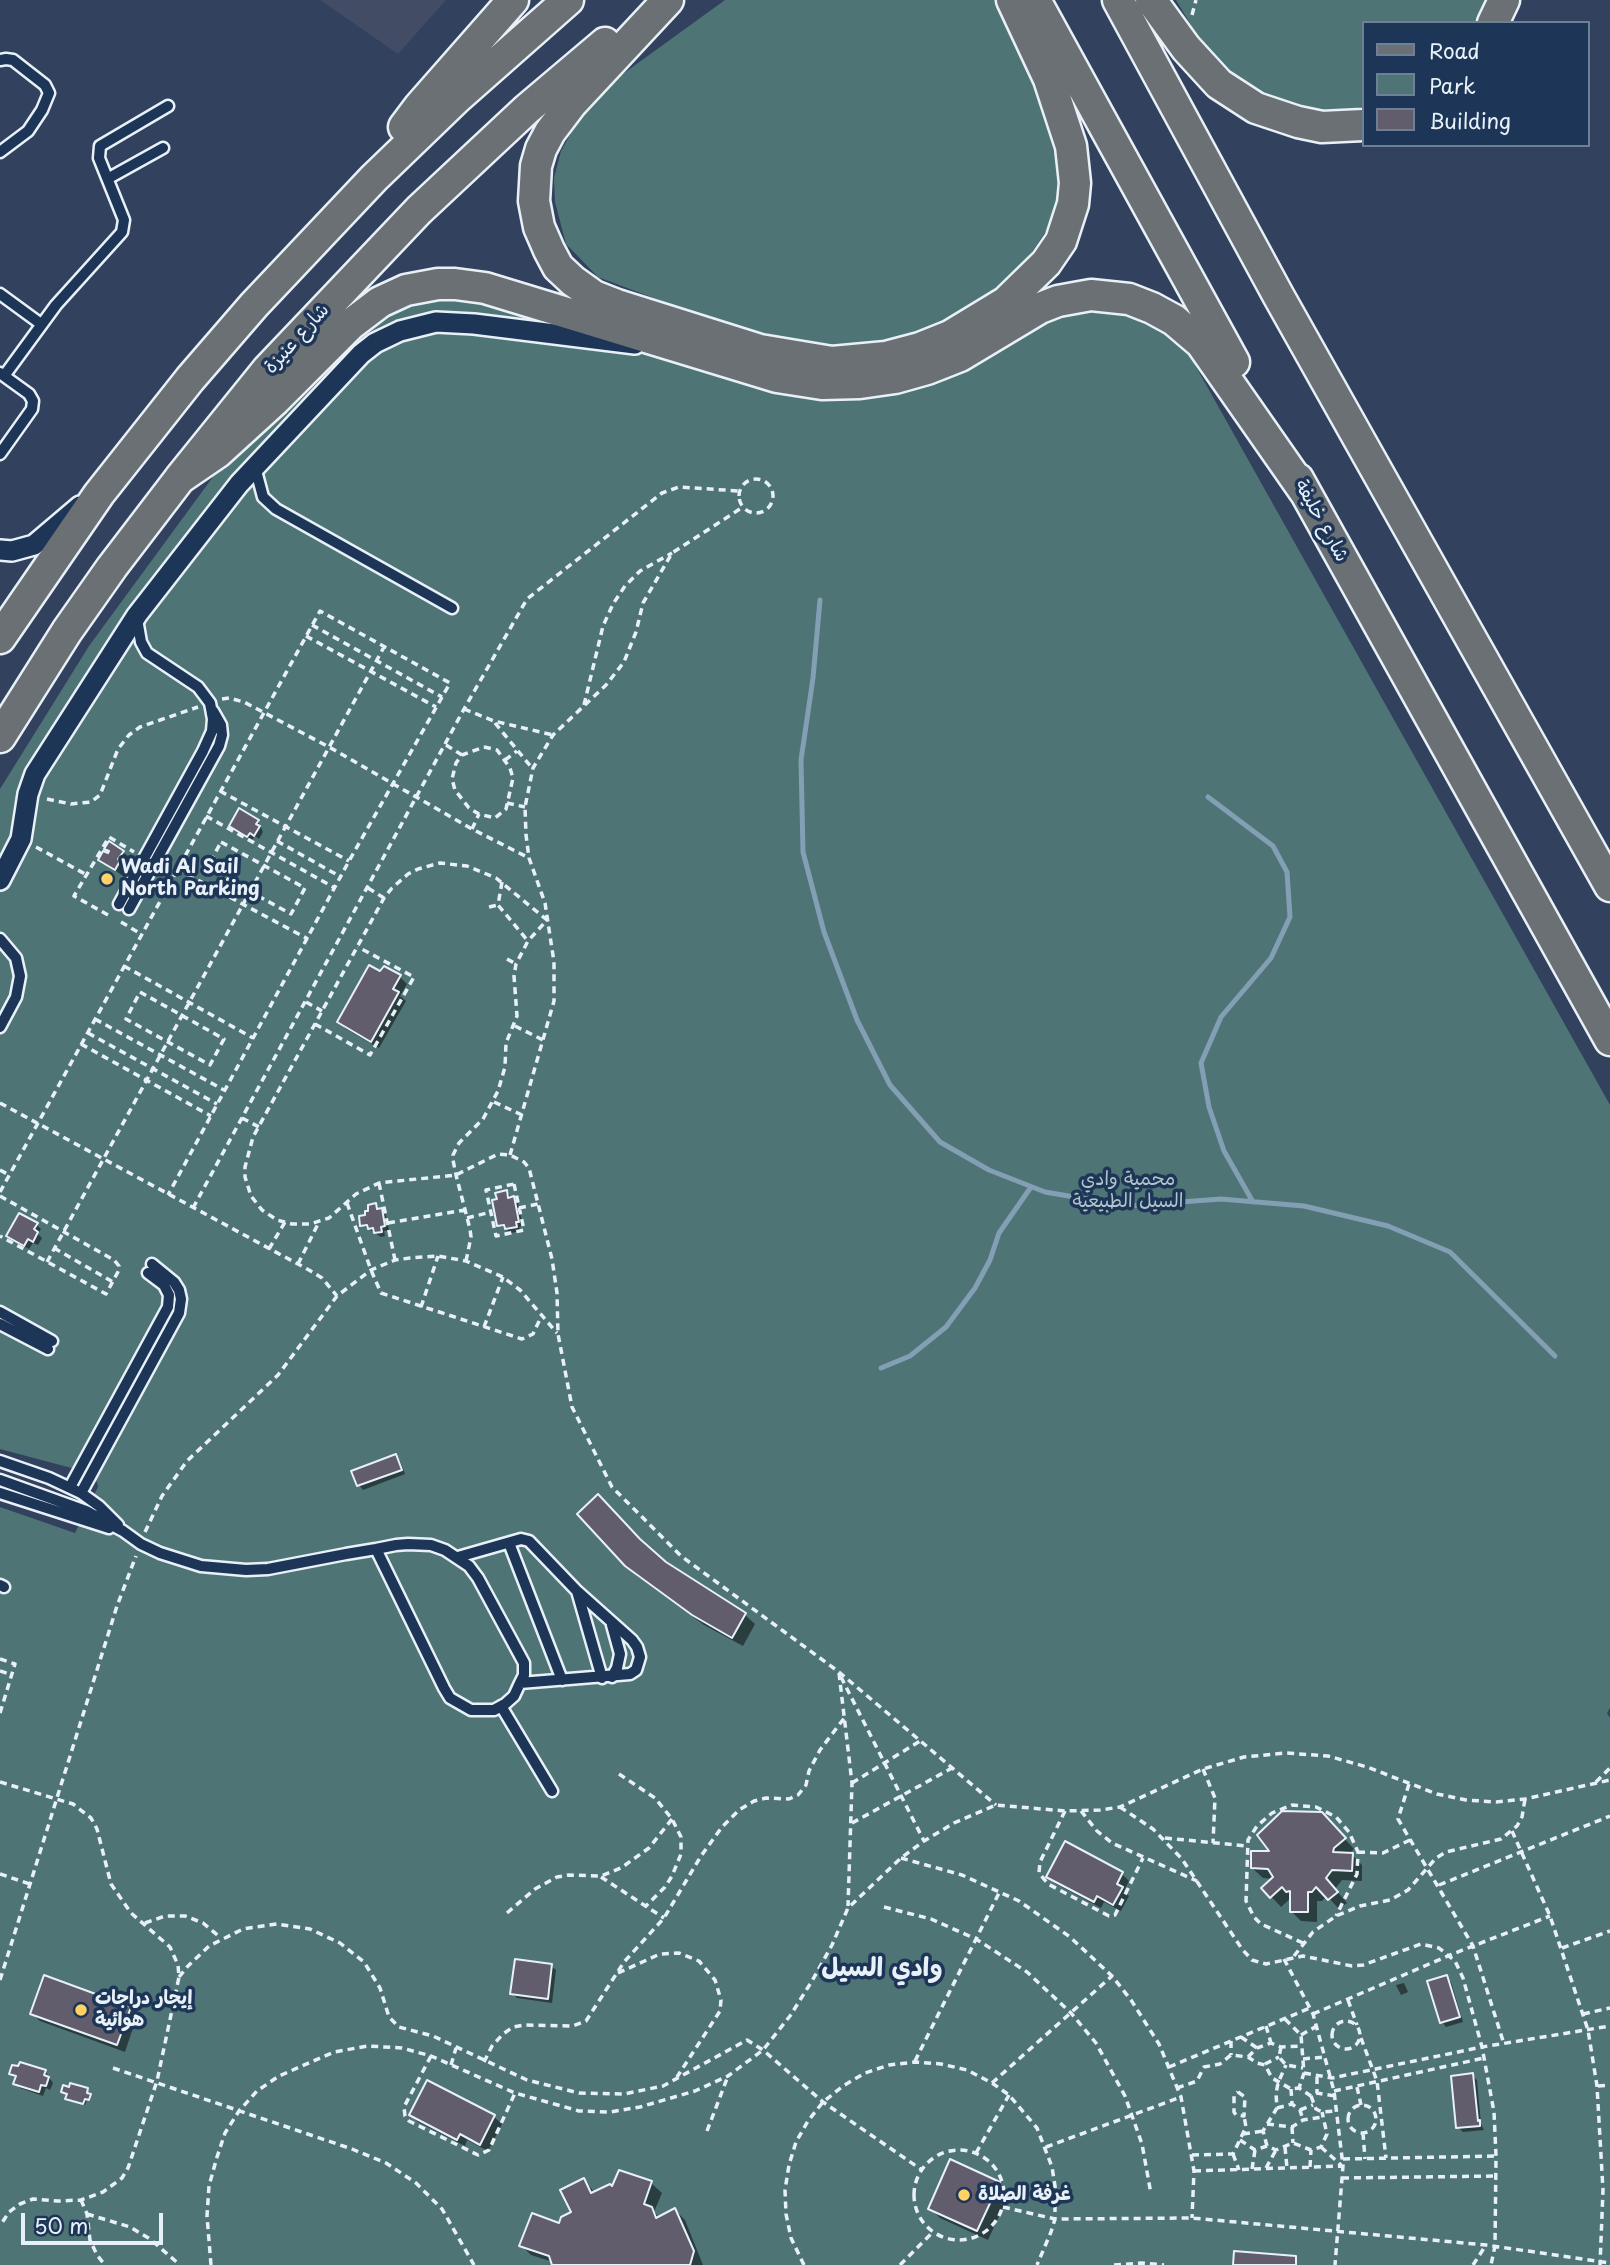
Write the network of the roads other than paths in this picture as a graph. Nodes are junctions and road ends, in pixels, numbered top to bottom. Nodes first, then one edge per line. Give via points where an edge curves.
1 (513, 0) edge
2 (568, 0) edge
3 (660, 0) edge
4 (668, 0) edge
5 (1012, 0) edge
6 (1035, 0) edge
7 (1118, 0) edge
8 (1151, 0) edge
9 (1504, 0) edge
10 (1494, 21) edge
11 (0, 60) edge
12 (168, 106) dead end
13 (1362, 125) edge
14 (163, 148) dead end
15 (0, 152) edge
16 (109, 178) junction
17 (374, 178) junction
18 (0, 294) edge
19 (41, 324) junction
20 (681, 348) junction
21 (2, 375) edge
22 (0, 454) edge
23 (255, 466) junction
24 (180, 478) junction
25 (99, 494) junction
26 (1307, 495) junction
27 (0, 550) edge
28 (452, 608) dead end
29 (137, 615) junction
30 (0, 638) edge
31 (211, 706) junction
32 (0, 737) edge
33 (0, 880) edge
34 (1610, 886) edge
35 (119, 904) dead end
36 (129, 909) dead end
37 (0, 939) edge
38 (0, 1027) edge
39 (1610, 1040) edge
40 (0, 1312) edge
41 (0, 1324) edge
42 (0, 1461) edge
43 (0, 1480) edge
44 (70, 1487) junction
45 (0, 1493) edge
46 (81, 1493) junction
47 (123, 1531) junction
48 (509, 1543) junction
49 (376, 1549) junction
50 (458, 1557) junction
51 (576, 1590) junction
52 (612, 1623) junction
53 (607, 1678) junction
54 (562, 1680) junction
55 (520, 1683) junction
56 (501, 1706) junction
57 (552, 1791) dead end

1 - 17 main road via 419,107
2 - 17 main road
3 - 24 main road, شارع عنيزة via 527,109 419,210 268,369
4 - 5 main road via 572,103 541,149 534,201 549,250 558,267 594,296 760,350 832,362 886,357 950,336 1006,302 1046,263 1060,240 1073,204 1071,146 1049,79
6 - 26 main road, شارع خليفة
7 - 34 main road
8 - 13 main road via 1210,75 1247,103 1298,122 1341,128
9 - 10 main road
11 - 15 lane via 13,61 49,93 28,131
12 - 16 lane via 100,146 99,158
14 - 16 lane
16 - 19 lane via 124,220 122,232
17 - 25 main road via 254,304
18 - 19 lane
19 - 21 lane
20 - 23 street via 474,324 413,326 387,336 361,354
20 - 24 main road via 469,285 407,289 351,324 218,452
20 - 26 main road via 777,377 822,384 860,383 917,372 960,356 1058,300 1091,295 1129,299 1174,320 1200,343
21 - 22 lane via 29,394 33,405
23 - 28 lane via 263,497 276,509
23 - 29 street
24 - 32 main road, شارع عنيزة via 67,631
25 - 27 street via 34,545
25 - 30 main road
26 - 39 main road, شارع خليفة
29 - 31 lane via 147,653 198,687
29 - 33 street via 35,774 21,839
31 - 35 lane via 208,741
31 - 36 lane via 221,725 219,746
37 - 38 lane via 16,958 20,976 16,997
40 - 41 lane via 50,1345
42 - 44 lane
43 - 47 lane via 86,1511
44 - 46 lane
44 - 46 lane via 168,1307 169,1295 150,1269 174,1282 181,1307
45 - 47 lane
46 - 47 lane
47 - 49 lane via 160,1553 201,1566 246,1570
48 - 50 lane
48 - 51 lane via 529,1541
48 - 54 lane
49 - 50 lane via 419,1543
49 - 56 lane via 450,1698 471,1710
50 - 55 lane via 478,1578 524,1663
51 - 52 lane
51 - 53 lane
52 - 53 lane via 620,1654
52 - 53 lane via 632,1640 640,1657 630,1674
53 - 54 lane
54 - 55 lane
55 - 56 lane via 514,1696
56 - 57 lane

